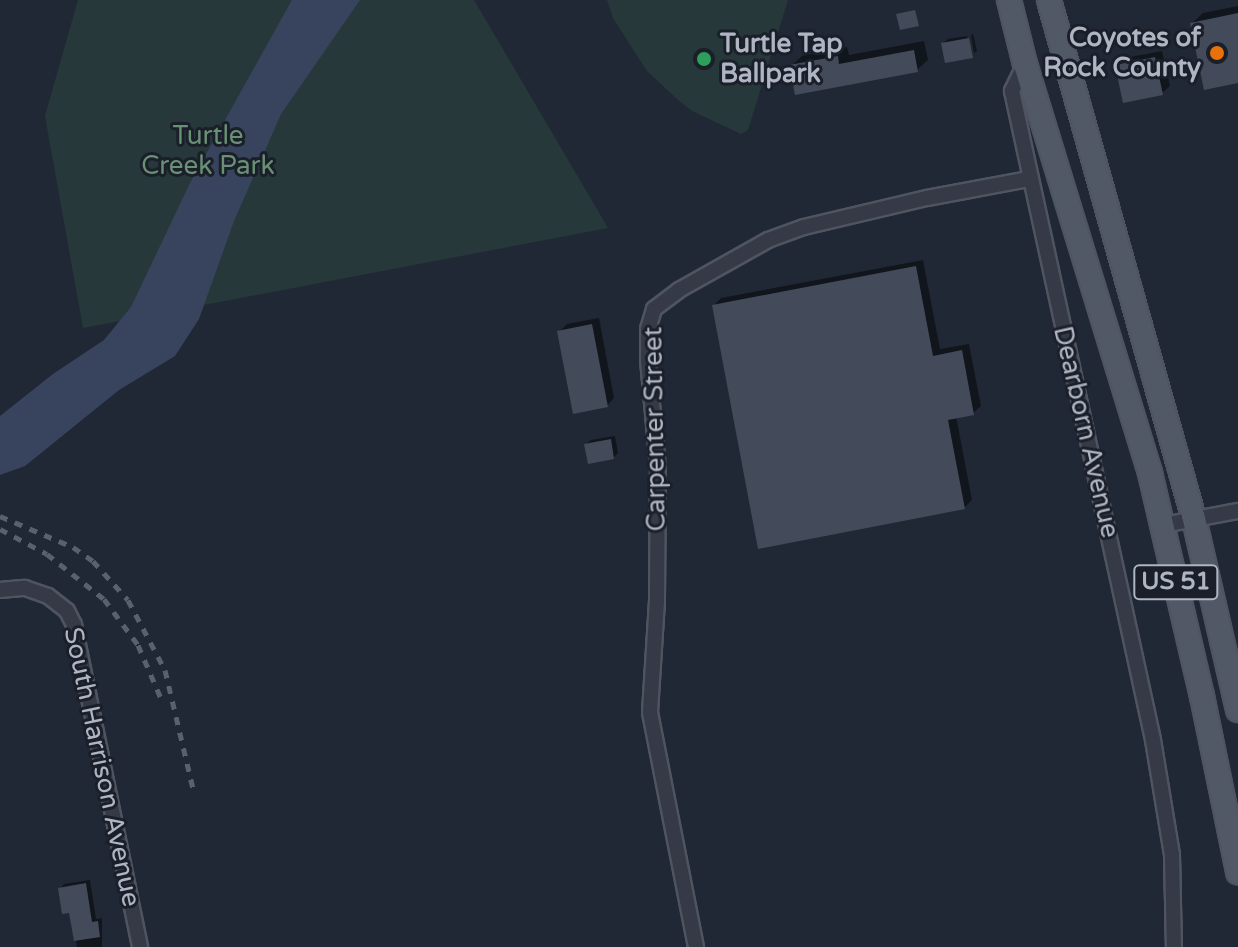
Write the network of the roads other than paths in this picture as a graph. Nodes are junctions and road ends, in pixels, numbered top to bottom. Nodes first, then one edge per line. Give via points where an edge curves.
1 (1009, 0) edge
2 (1049, 0) edge
3 (1025, 64) junction
4 (1029, 179) junction
5 (1238, 511) edge
6 (1194, 519) junction
7 (1163, 525) junction
8 (0, 590) edge
9 (1238, 710) edge
10 (1238, 872) edge
11 (140, 947) edge
12 (696, 947) edge
13 (1174, 947) edge

1 - 3 main road, US 51
2 - 6 main road, US 51
3 - 4 street, Dearborn Avenue via 1012,91
3 - 7 main road, US 51
4 - 12 street, Carpenter Street via 804,227 768,240 654,309 648,329 658,468 650,712
4 - 13 street, Dearborn Avenue via 1153,740 1172,855
5 - 6 street
6 - 7 street
6 - 9 main road, US 51
7 - 10 main road, US 51
8 - 11 street, South Harrison Avenue via 25,588 48,596 67,611 74,625

